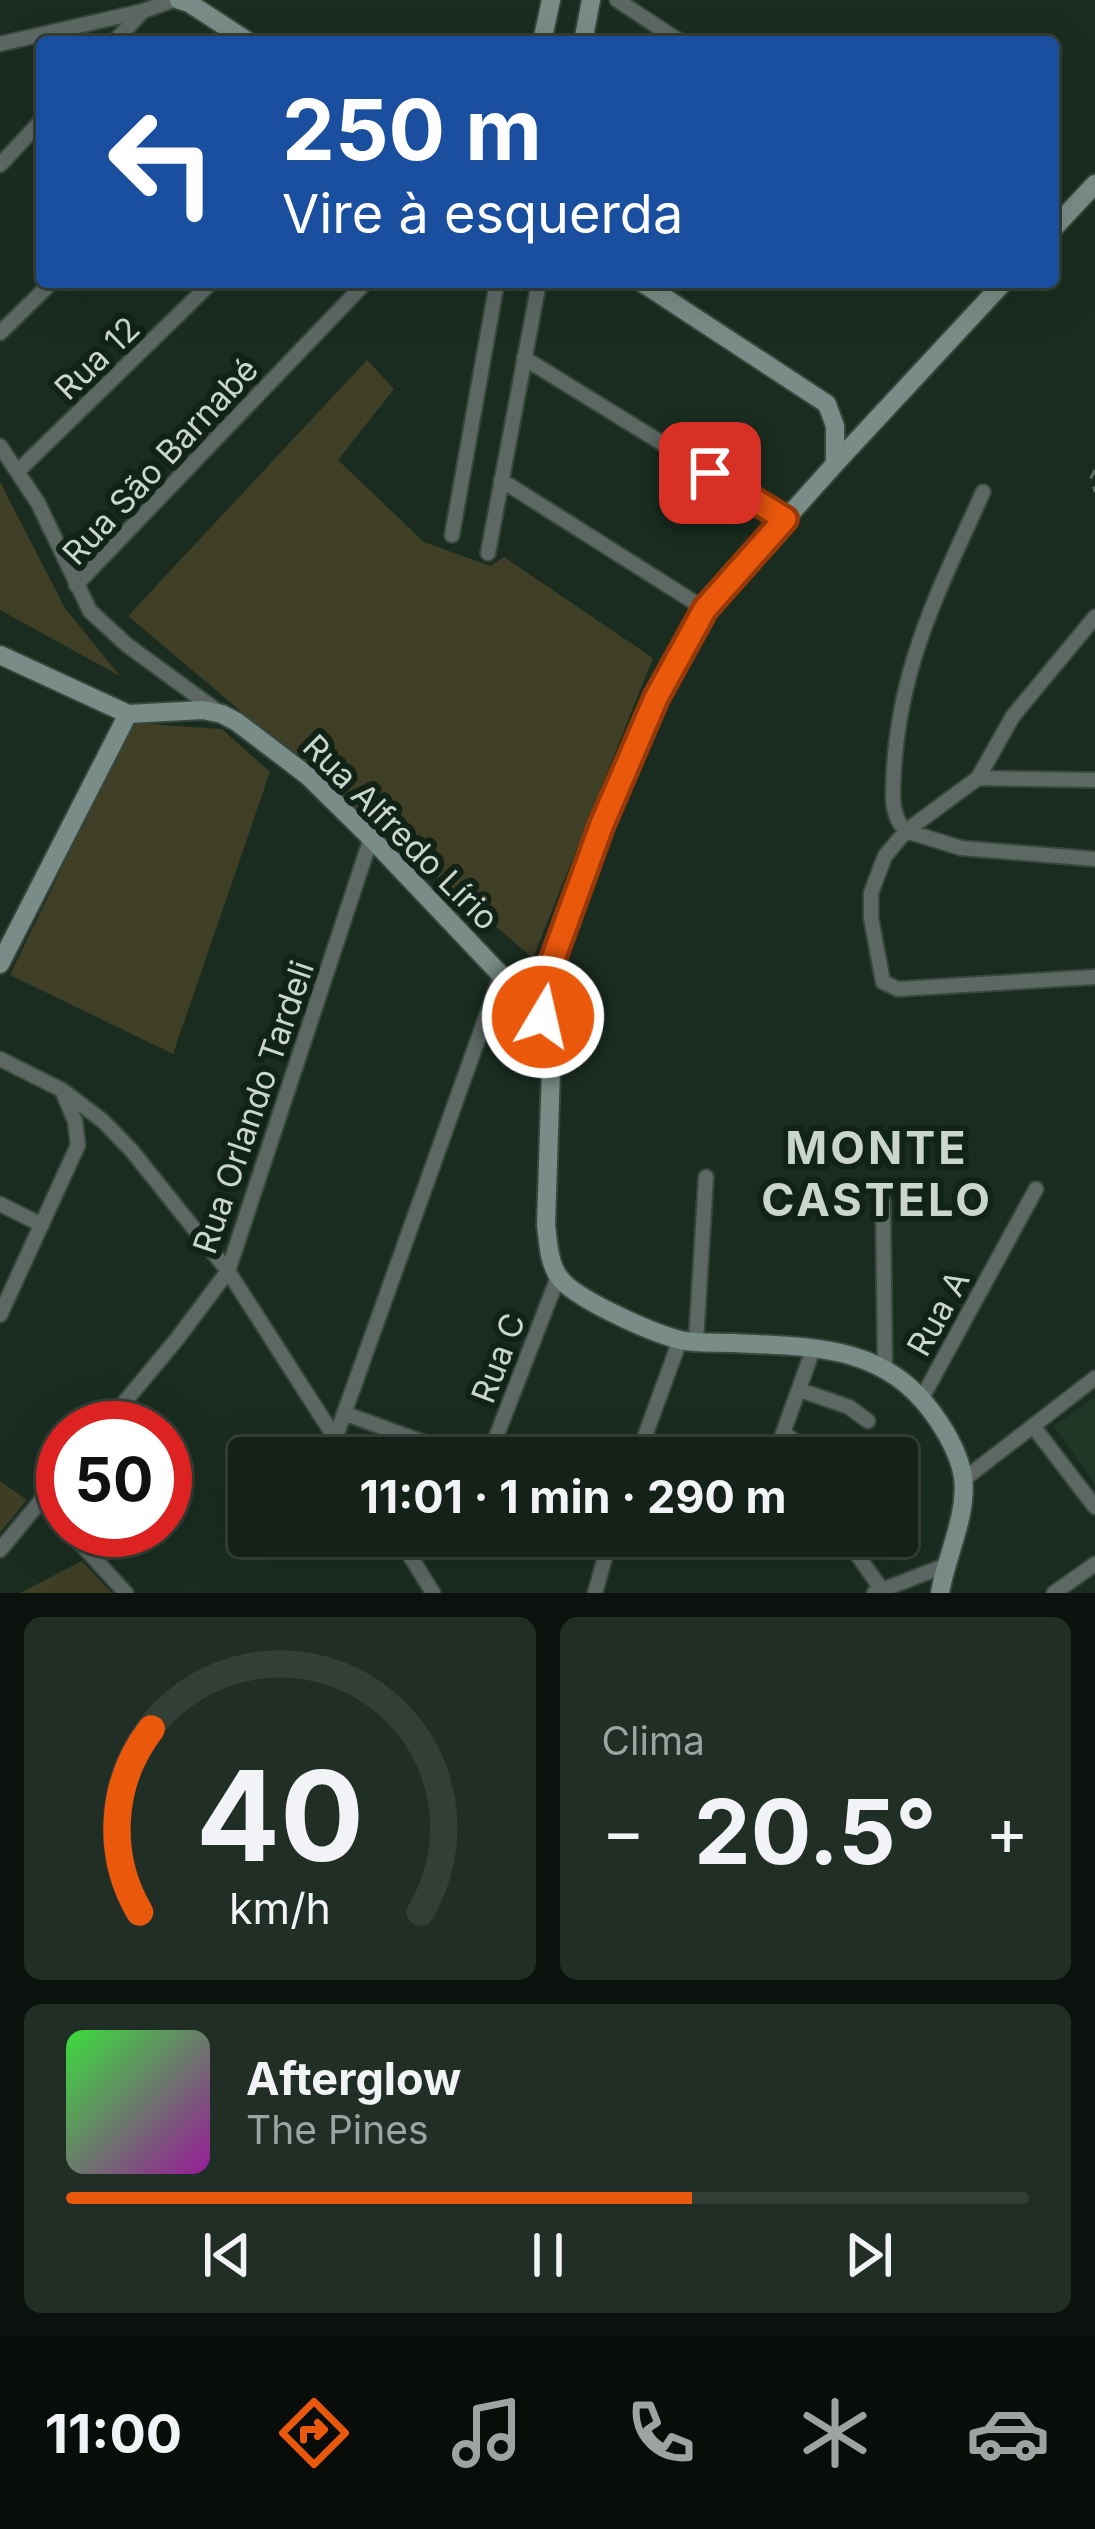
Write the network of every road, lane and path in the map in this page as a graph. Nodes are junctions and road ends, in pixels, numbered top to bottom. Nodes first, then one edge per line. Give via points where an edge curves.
1 (550, 0) edge
2 (590, 0) edge
3 (617, 0) edge
4 (181, 1) edge
5 (143, 11) junction
6 (120, 36) edge
7 (239, 36) edge
8 (543, 36) edge
9 (584, 36) edge
10 (672, 36) edge
11 (0, 44) edge
12 (36, 126) edge
13 (0, 165) edge
14 (1095, 184) edge
15 (1059, 223) edge
16 (46, 288) edge
17 (206, 288) edge
18 (359, 288) edge
19 (496, 288) edge
20 (538, 288) edge
21 (650, 288) edge
22 (998, 288) edge
23 (0, 333) edge
24 (524, 358) junction
25 (0, 446) edge
26 (835, 464) junction
27 (1095, 470) edge
28 (18, 471) junction
29 (501, 480) junction
30 (983, 491) dead end
31 (1095, 492) edge
32 (785, 519) junction
33 (452, 536) dead end
34 (488, 553) dead end
35 (76, 585) junction
36 (705, 609) junction
37 (1095, 616) edge
38 (0, 656) edge
39 (128, 714) junction
40 (223, 715) junction
41 (978, 778) junction
42 (1095, 779) edge
43 (906, 831) junction
44 (371, 838) junction
45 (1095, 859) edge
46 (0, 964) edge
47 (501, 975) junction
48 (1095, 977) edge
49 (537, 1003) junction
50 (0, 1059) edge
51 (62, 1090) junction
52 (706, 1178) dead end
53 (1036, 1190) dead end
54 (883, 1202) dead end
55 (0, 1204) edge
56 (42, 1225) junction
57 (228, 1271) junction
58 (558, 1277) junction
59 (0, 1315) edge
60 (688, 1341) junction
61 (814, 1347) junction
62 (885, 1367) junction
63 (1095, 1378) edge
64 (800, 1390) junction
65 (922, 1398) junction
66 (126, 1401) edge
67 (346, 1414) junction
68 (868, 1421) dead end
69 (1033, 1426) junction
70 (785, 1434) junction
71 (334, 1437) edge
72 (336, 1437) edge
73 (409, 1437) edge
74 (496, 1437) edge
75 (646, 1437) edge
76 (784, 1437) edge
77 (789, 1437) edge
78 (963, 1480) junction
79 (36, 1506) edge
80 (1095, 1507) edge
81 (0, 1550) edge
82 (93, 1557) edge
83 (411, 1557) edge
84 (605, 1557) edge
85 (857, 1557) edge
86 (1095, 1564) edge
87 (944, 1566) junction
88 (878, 1591) edge
89 (126, 1593) edge
90 (433, 1593) edge
91 (595, 1593) edge
92 (940, 1593) edge
93 (1054, 1593) edge

1 - 8 main road
2 - 9 main road
3 - 10 street
4 - 5 street
4 - 7 main road
5 - 6 street
5 - 11 street
12 - 13 street
14 - 15 main road
16 - 23 street
17 - 28 street, Rua 12
18 - 35 street, Rua São Barnabé
19 - 33 street
20 - 24 street
21 - 26 main road via 827,404
22 - 26 main road
24 - 29 street
24 - 32 street
25 - 28 street
26 - 32 main road
27 - 31 path
28 - 35 street
29 - 34 street
29 - 36 street
30 - 43 street via 922,628 901,704 893,794
32 - 36 main road
35 - 40 street, Rua São Barnabé via 105,627
36 - 49 main road via 602,824
37 - 41 street via 1013,716
38 - 39 main road
39 - 40 main road
39 - 46 main road
40 - 44 main road, Rua Alfredo Lírio via 308,776
41 - 42 street
41 - 43 street
43 - 45 street via 961,848
43 - 48 street via 871,892 883,982 898,989
44 - 47 main road, Rua Alfredo Lírio
44 - 57 street, Rua Orlando Tardeli
47 - 49 main road, Rua Alfredo Lírio
47 - 67 street
49 - 58 main road via 549,1041 546,1225
50 - 51 street
51 - 56 street via 78,1145
51 - 57 street via 132,1151
52 - 60 street
53 - 65 street, Rua A
54 - 62 street
55 - 56 street
56 - 59 street
57 - 66 street, Rua Orlando Tardeli
57 - 71 street
58 - 60 main road via 624,1319
58 - 74 street, Rua C
60 - 61 main road
60 - 75 street
61 - 62 main road
61 - 64 street
62 - 65 main road
63 - 69 street
64 - 68 street
64 - 70 street
65 - 78 main road via 946,1432
67 - 72 street
67 - 73 street
69 - 78 street
69 - 80 street
70 - 76 street
70 - 77 street
78 - 87 main road
79 - 81 street
82 - 89 street
83 - 90 street
84 - 91 street
85 - 88 street
86 - 93 street
87 - 88 street
87 - 92 main road

